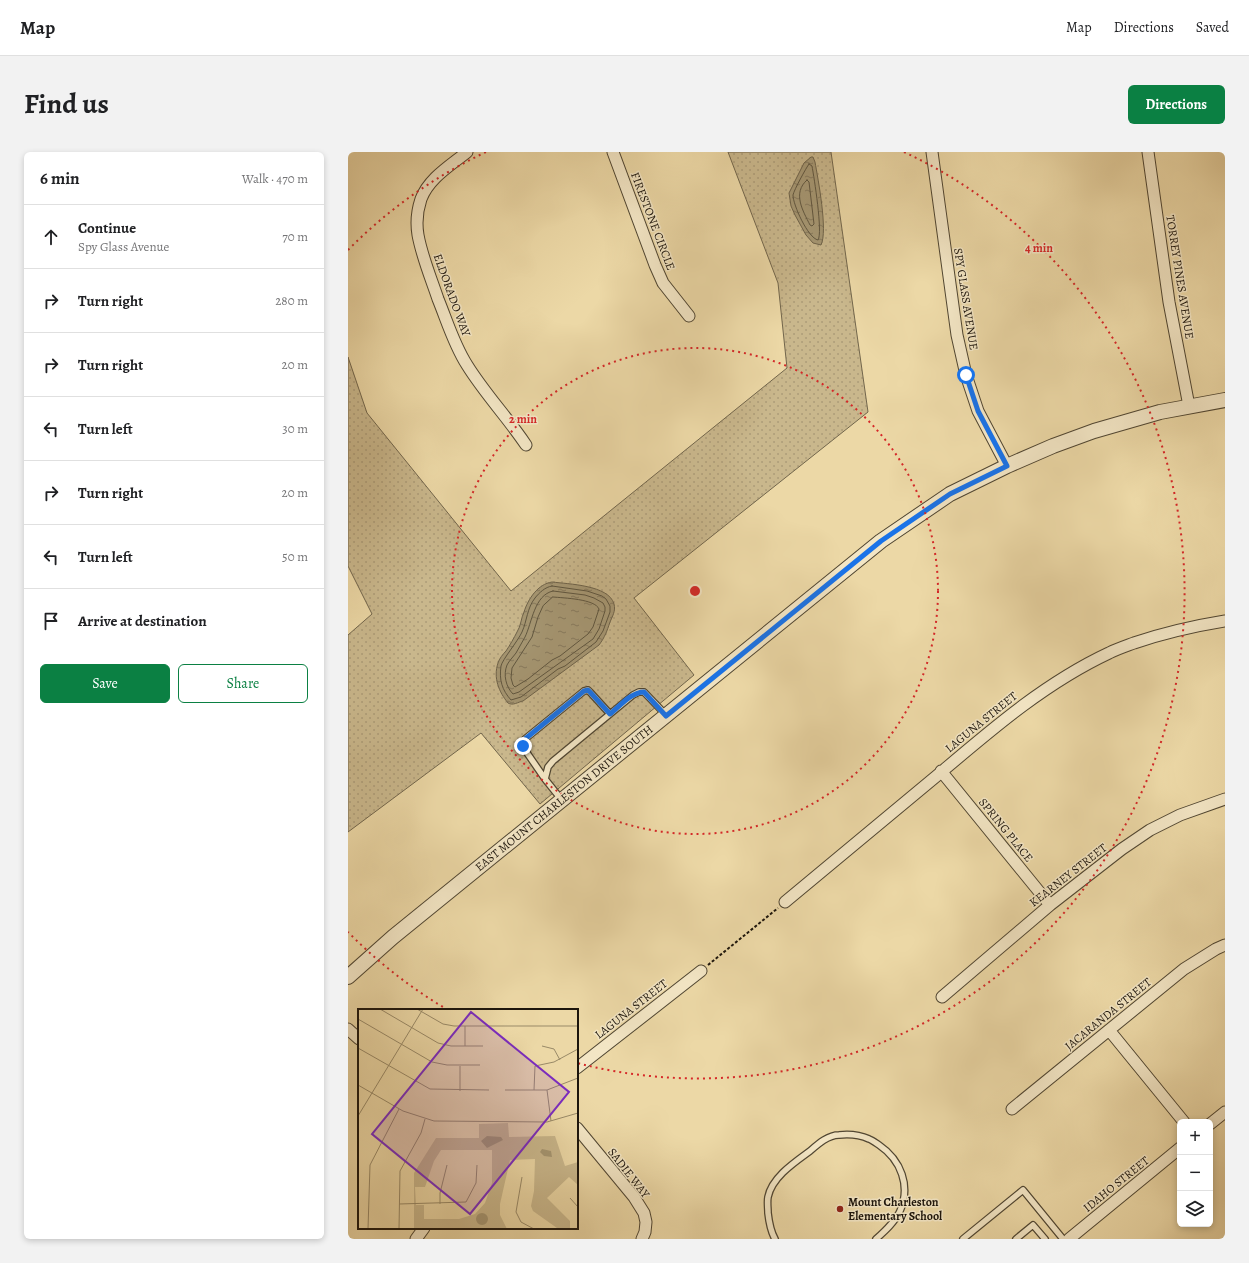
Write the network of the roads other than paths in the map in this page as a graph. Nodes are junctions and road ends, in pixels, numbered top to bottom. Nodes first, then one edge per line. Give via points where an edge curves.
1 (467, 152) edge
2 (613, 152) edge
3 (932, 152) edge
4 (1148, 152) edge
5 (689, 316) dead end
6 (1225, 400) edge
7 (1189, 406) junction
8 (526, 446) dead end
9 (1007, 466) junction
10 (1225, 621) edge
11 (610, 714) junction
12 (666, 716) junction
13 (941, 772) junction
14 (545, 779) junction
15 (1225, 799) edge
16 (561, 800) junction
17 (785, 902) road end
18 (1050, 905) junction
19 (1225, 945) edge
20 (701, 971) road end
21 (348, 977) edge
22 (942, 997) dead end
23 (348, 1028) edge
24 (1109, 1030) junction
25 (358, 1038) edge
26 (578, 1067) edge
27 (1012, 1109) dead end
28 (1225, 1112) edge
29 (1182, 1119) edge
30 (1213, 1122) edge
31 (578, 1129) edge
32 (1177, 1150) edge
33 (423, 1229) edge
34 (416, 1239) edge
35 (642, 1239) edge
36 (775, 1239) edge
37 (876, 1239) edge
38 (963, 1239) edge
39 (1016, 1239) edge
40 (1045, 1239) edge
41 (1063, 1239) edge
42 (1068, 1239) edge

1 - 8 street, ELDORADO WAY via 430,183 418,213 418,235 424,260 454,341 482,389
2 - 5 street, FIRESTONE CIRCLE via 654,265 663,283
3 - 9 street, SPY GLASS AVENUE via 957,335 966,375 978,411
4 - 7 street, TORREY PINES AVENUE via 1169,302
6 - 7 street, EAST MOUNT CHARLESTON DRIVE SOUTH
7 - 9 street, EAST MOUNT CHARLESTON DRIVE SOUTH via 1094,431
9 - 12 street, EAST MOUNT CHARLESTON DRIVE SOUTH via 950,494 881,541
10 - 13 street, LAGUNA STREET via 1159,635 1110,652 1073,671 1019,708
11 - 12 lane via 633,695 644,692
11 - 14 lane via 553,762 548,767
11 - 14 lane via 588,690 584,691 525,739 525,750
12 - 16 street, EAST MOUNT CHARLESTON DRIVE SOUTH
13 - 17 street, LAGUNA STREET
13 - 18 street, SPRING PLACE
14 - 16 lane
15 - 18 street, KEARNEY STREET via 1180,815 1150,830
16 - 21 street, EAST MOUNT CHARLESTON DRIVE SOUTH via 393,937
18 - 22 street, KEARNEY STREET
19 - 24 street, JACARANDA STREET via 1184,969
20 - 26 street, LAGUNA STREET
23 - 25 street
24 - 27 street, JACARANDA STREET
24 - 29 street
28 - 30 street
31 - 35 street, SADIE WAY via 634,1197 644,1213 646,1222
32 - 42 street, IDAHO STREET
33 - 34 street
36 - 37 lane via 771,1231 768,1209 768,1197 772,1187 790,1166 825,1139 837,1134 870,1139 897,1161 903,1176 905,1187 900,1213
38 - 41 lane via 1023,1190
39 - 40 lane via 1033,1225

